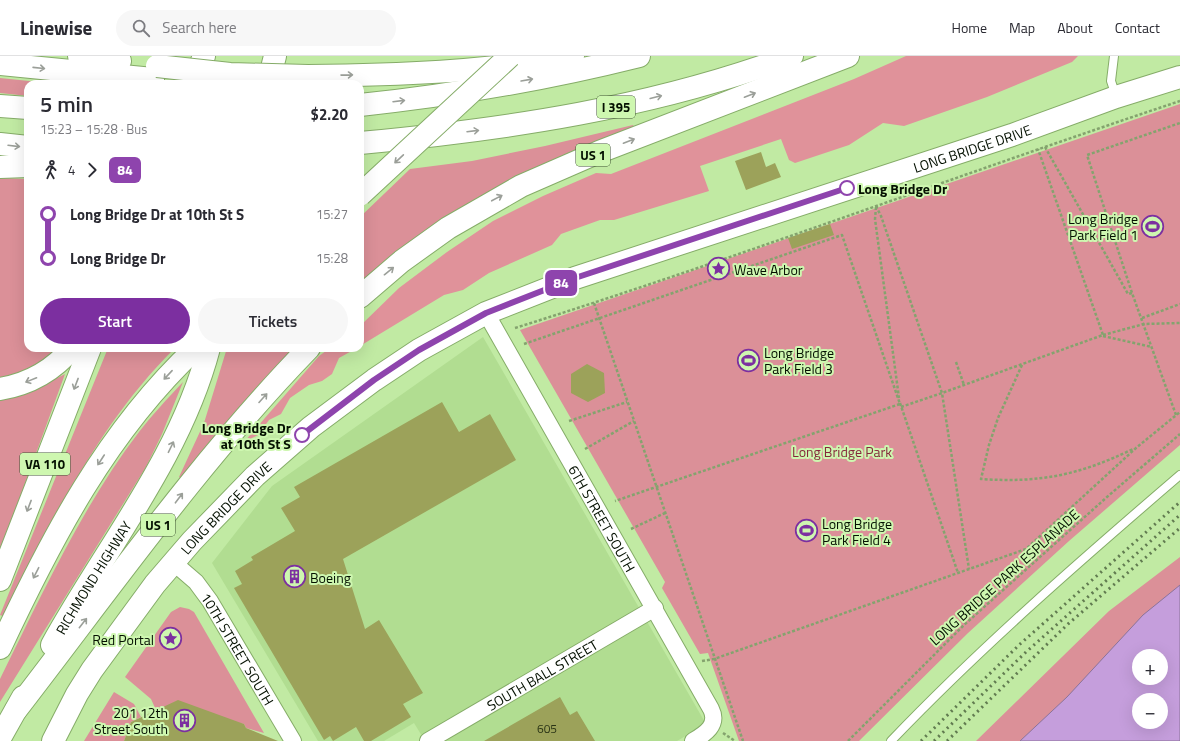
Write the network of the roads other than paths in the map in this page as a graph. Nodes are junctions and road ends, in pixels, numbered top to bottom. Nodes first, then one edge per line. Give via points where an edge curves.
1 (79, 56) edge
2 (204, 56) edge
3 (275, 56) edge
4 (510, 56) edge
5 (573, 56) edge
6 (639, 56) edge
7 (792, 56) edge
8 (848, 56) edge
9 (1114, 56) edge
10 (0, 64) edge
11 (155, 72) junction
12 (308, 76) junction
13 (1180, 77) edge
14 (195, 80) edge
15 (198, 80) edge
16 (268, 80) edge
17 (269, 80) edge
18 (1116, 98) junction
19 (364, 104) edge
20 (0, 106) edge
21 (24, 108) edge
22 (364, 143) edge
23 (0, 144) edge
24 (24, 147) edge
25 (24, 166) edge
26 (0, 167) edge
27 (364, 191) edge
28 (364, 294) edge
29 (486, 313) junction
30 (69, 352) edge
31 (88, 352) edge
32 (192, 352) edge
33 (208, 352) edge
34 (305, 352) edge
35 (0, 389) edge
36 (1180, 475) edge
37 (174, 563) junction
38 (0, 580) edge
39 (655, 608) junction
40 (0, 648) edge
41 (16, 710) junction
42 (0, 738) edge
43 (53, 741) edge
44 (293, 741) edge
45 (428, 741) edge
46 (693, 741) edge
47 (891, 741) edge

1 - 11 main road
2 - 14 main road
3 - 17 main road
4 -> 27 main road, bridge
12 -> 5 main road via 473,69
19 -> 6 main road via 528,80
22 -> 7 main road, I 395 via 435,136 568,117 690,89
28 -> 8 main road, US 1 via 402,261 448,228 520,186
9 - 18 lane via 1111,81
10 -> 11 main road
11 - 12 main road, bridge
11 - 15 main road
12 - 16 main road, bridge
13 - 18 main road, LONG BRIDGE DRIVE
18 - 29 main road, LONG BRIDGE DRIVE via 582,276
20 - 21 main road
23 -> 24 main road
25 - 26 main road
29 - 37 main road, LONG BRIDGE DRIVE via 419,350 311,427 228,503
29 - 39 street, 6TH STREET SOUTH
30 -> 35 main road via 41,376
31 -> 38 main road, VA 110
32 -> 40 main road via 157,387 123,428 64,521
41 -> 33 main road, RICHMOND HIGHWAY via 78,600 168,454 190,404
41 -> 34 main road, US 1 via 195,476
36 - 47 lane via 920,710
37 - 43 main road, LONG BRIDGE DRIVE via 155,584 92,670
37 - 44 street, 10TH STREET SOUTH via 191,577 210,601
39 - 45 street, SOUTH BALL STREET
39 - 46 street, 6TH STREET SOUTH via 714,717 715,728
41 - 42 main road, RICHMOND HIGHWAY / US 1

